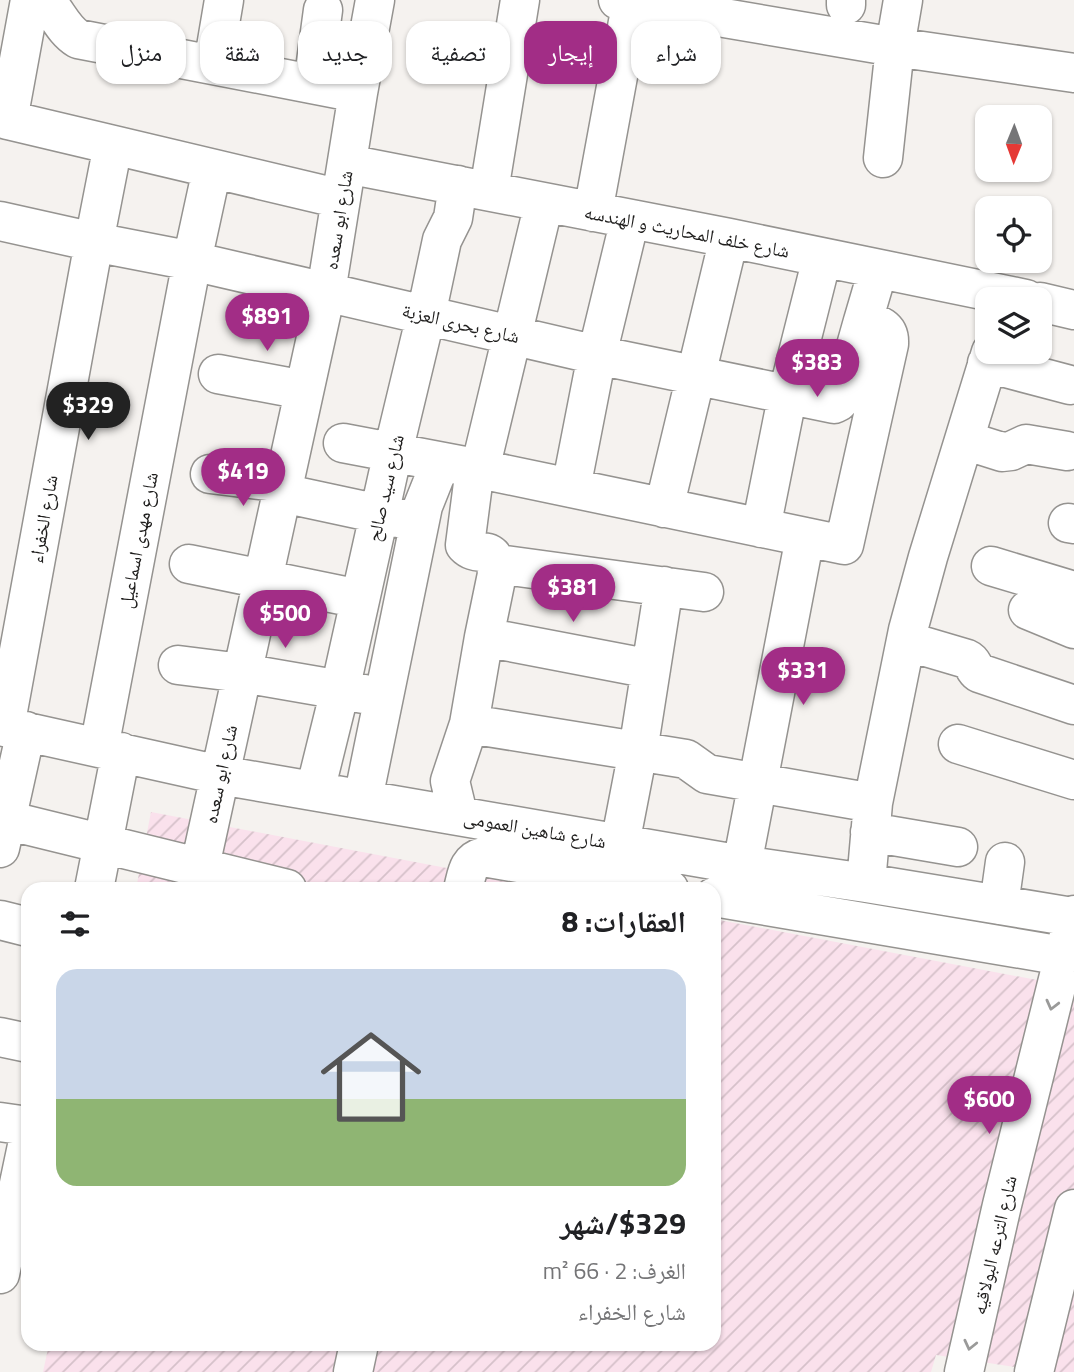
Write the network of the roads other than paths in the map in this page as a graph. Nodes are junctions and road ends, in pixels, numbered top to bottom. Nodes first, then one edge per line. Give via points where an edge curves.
1 (30, 0) edge
2 (45, 0) edge
3 (224, 0) edge
4 (375, 0) edge
5 (520, 0) edge
6 (903, 0) edge
7 (627, 1) edge
8 (323, 10) dead end
9 (220, 21) edge
10 (322, 21) edge
11 (895, 47) junction
12 (200, 62) edge
13 (1074, 73) edge
14 (313, 84) edge
15 (358, 93) junction
16 (4, 119) edge
17 (113, 145) junction
18 (883, 158) dead end
19 (212, 169) junction
20 (344, 182) junction
21 (473, 188) junction
22 (544, 202) junction
23 (593, 212) junction
24 (630, 219) junction
25 (0, 221) edge
26 (729, 238) junction
27 (94, 242) junction
28 (822, 258) junction
29 (192, 261) junction
30 (878, 270) junction
31 (975, 290) edge
32 (326, 292) junction
33 (1052, 306) edge
34 (1074, 310) edge
35 (426, 315) junction
36 (863, 321) junction
37 (513, 335) junction
38 (597, 355) junction
39 (987, 364) edge
40 (1009, 364) edge
41 (219, 374) dead end
42 (696, 375) junction
43 (1070, 385) dead end
44 (304, 390) junction
45 (788, 393) junction
46 (964, 440) junction
47 (344, 443) dead end
48 (393, 452) junction
49 (1067, 452) dead end
50 (466, 467) junction
51 (210, 474) dead end
52 (283, 488) junction
53 (571, 488) junction
54 (664, 508) junction
55 (379, 514) junction
56 (419, 522) junction
57 (761, 528) junction
58 (805, 537) junction
59 (189, 564) dead end
60 (497, 564) junction
61 (991, 566) dead end
62 (263, 580) junction
63 (664, 586) junction
64 (704, 592) dead end
65 (1074, 592) edge
66 (360, 599) junction
67 (1028, 610) dead end
68 (1074, 629) edge
69 (484, 637) junction
70 (906, 641) junction
71 (178, 665) dead end
72 (651, 669) junction
73 (242, 673) junction
74 (340, 690) junction
75 (383, 697) junction
76 (1074, 705) edge
77 (469, 724) junction
78 (10, 728) edge
79 (958, 744) dead end
80 (110, 750) junction
81 (638, 751) junction
82 (220, 775) junction
83 (1074, 780) edge
84 (758, 784) junction
85 (315, 791) junction
86 (363, 799) junction
87 (454, 815) junction
88 (872, 818) junction
89 (3, 834) edge
90 (102, 843) junction
91 (620, 844) junction
92 (958, 847) dead end
93 (1005, 862) dead end
94 (742, 865) junction
95 (198, 878) edge
96 (95, 882) edge
97 (230, 882) edge
98 (465, 882) edge
99 (628, 882) edge
100 (866, 883) junction
101 (721, 898) edge
102 (999, 905) junction
103 (1074, 916) edge
104 (0, 920) edge
105 (21, 925) edge
106 (1063, 956) junction
107 (0, 1037) edge
108 (21, 1042) edge
109 (0, 1122) edge
110 (21, 1125) edge
111 (21, 1168) edge
112 (1074, 1212) edge
113 (5, 1230) edge
114 (0, 1274) edge
115 (1065, 1278) edge
116 (358, 1351) edge
117 (354, 1372) edge
118 (964, 1372) edge
119 (1034, 1372) edge

1 - 16 street
2 - 12 street via 78,39
3 - 9 street
4 - 15 street, شارع ابو سعده
5 - 21 street, شارع سيد صالح
6 - 11 street
7 - 11 street
7 - 23 street
8 - 10 street
11 - 13 street
11 - 18 street
14 - 15 street
15 - 20 street, شارع ابو سعده
16 - 17 street, شارع خلف المحاريث و الهندسه
17 - 19 street, شارع خلف المحاريث و الهندسه
17 - 27 street, شارع الخفراء
19 - 20 street, شارع خلف المحاريث و الهندسه
19 - 29 street, شارع مهدى اسماعيل
20 - 21 street, شارع خلف المحاريث و الهندسه
20 - 32 street, شارع ابو سعده
21 - 22 street, شارع خلف المحاريث و الهندسه
21 - 35 street, شارع سيد صالح via 455,209 442,240
22 - 23 street, شارع خلف المحاريث و الهندسه
22 - 37 street
23 - 24 street, شارع خلف المحاريث و الهندسه
24 - 26 street, شارع خلف المحاريث و الهندسه
24 - 38 street
25 - 27 street, شارع بحرى العزبة
26 - 28 street, شارع خلف المحاريث و الهندسه
26 - 42 street
27 - 29 street, شارع بحرى العزبة
27 - 78 street, شارع الخفراء
28 - 30 street, شارع خلف المحاريث و الهندسه
28 - 45 street
29 - 32 street, شارع بحرى العزبة
29 - 80 street, شارع مهدى اسماعيل
30 - 31 street, شارع خلف المحاريث و الهندسه
30 - 36 street
32 - 35 street, شارع بحرى العزبة
32 - 44 street, شارع ابو سعده
33 - 34 street, شارع خلف المحاريث و الهندسه
35 - 37 street, شارع بحرى العزبة
35 - 48 street, شارع سيد صالح
36 - 45 street, شارع بحرى العزبة via 838,402
36 - 58 street via 882,326 889,344 844,545
37 - 38 street, شارع بحرى العزبة
37 - 50 street
38 - 42 street, شارع بحرى العزبة
38 - 53 street
39 - 46 street
40 - 43 street
41 - 44 street
42 - 45 street, شارع بحرى العزبة
42 - 54 street
44 - 52 street, شارع ابو سعده
45 - 57 street
46 - 49 street via 1002,452 1026,444
46 - 70 street
47 - 48 street
48 - 50 street
48 - 55 street, شارع سيد صالح
50 - 53 street
50 - 56 street via 428,491
50 - 60 street via 465,545 488,552
51 - 52 street
52 - 55 street
52 - 62 street, شارع ابو سعده
53 - 54 street
54 - 57 street
55 - 56 street
55 - 66 street, شارع سيد صالح
56 - 75 street
57 - 58 street
58 - 84 street via 809,598
59 - 62 street
60 - 63 street
60 - 69 street
61 - 65 street
62 - 66 street
62 - 73 street, شارع ابو سعده
63 - 64 street
63 - 72 street
66 - 74 street, شارع سيد صالح
67 - 68 street
69 - 72 street
69 - 77 street
70 - 76 street via 969,660 979,673
70 - 88 street
71 - 73 street
72 - 81 street
73 - 74 street
73 - 82 street, شارع ابو سعده
74 - 75 street
74 - 85 street, شارع سيد صالح
75 - 86 street
77 - 81 street
77 - 87 street via 450,781
78 - 80 street, شارع شاهين العمومى
78 - 89 street, شارع الخفراء
79 - 83 street
80 - 82 street, شارع شاهين العمومى
80 - 90 street, شارع مهدى اسماعيل
81 - 84 street via 686,759 707,774
81 - 91 street
82 - 85 street, شارع شاهين العمومى
82 - 95 street, شارع ابو سعده
84 - 88 street
84 - 94 street
85 - 86 street, شارع شاهين العمومى
86 - 87 street, شارع شاهين العمومى
87 - 91 street, شارع شاهين العمومى
88 - 92 street
88 - 100 street
89 - 90 street
90 - 95 street
90 - 96 street, شارع مهدى اسماعيل
91 - 94 street, شارع شاهين العمومى
93 - 102 street
94 - 100 street, شارع شاهين العمومى
95 - 97 street
98 - 99 street via 468,868 483,857
100 - 102 street, شارع شاهين العمومى
101 - 106 street
102 - 103 street, شارع شاهين العمومى
103 - 106 street, شارع الترعه البولاقيه
104 - 105 street
106 -> 118 street, شارع الترعه البولاقيه
107 - 108 street
109 - 110 street
111 - 113 street
112 - 115 street
113 - 114 street
115 - 119 street
116 - 117 street

